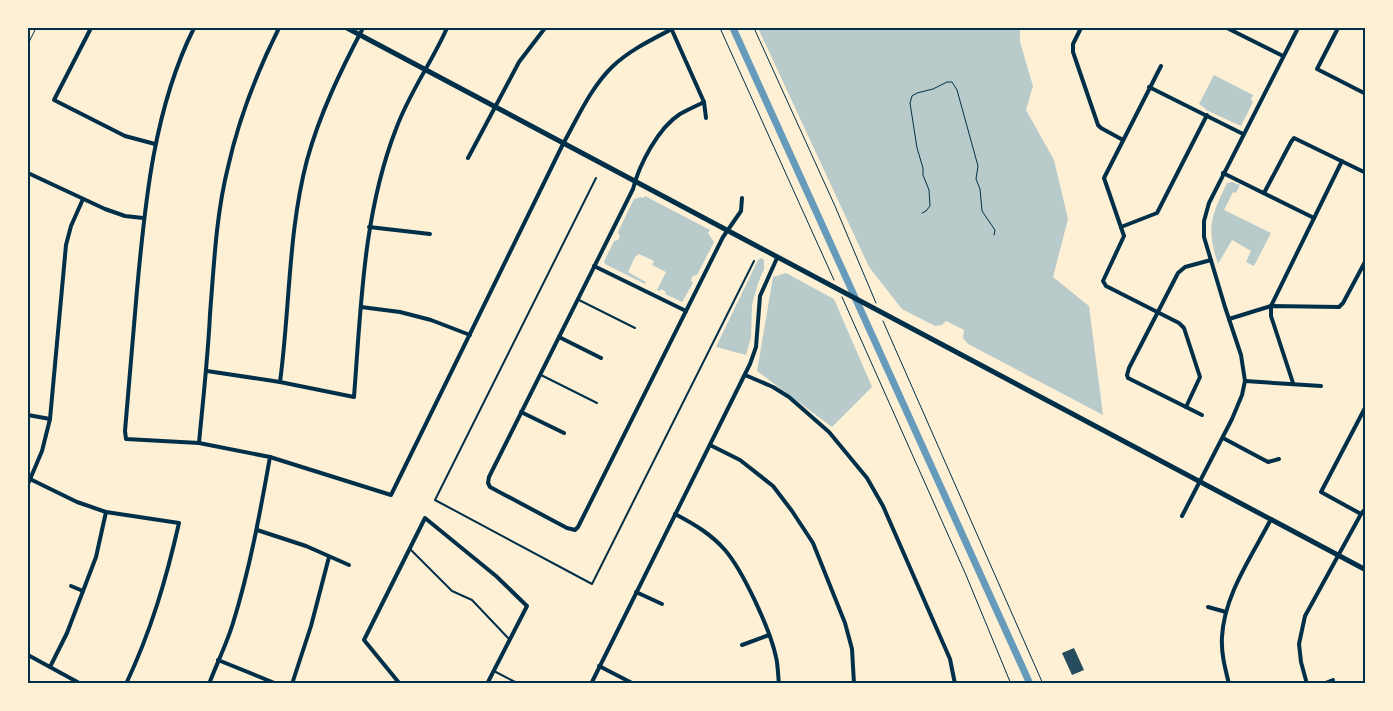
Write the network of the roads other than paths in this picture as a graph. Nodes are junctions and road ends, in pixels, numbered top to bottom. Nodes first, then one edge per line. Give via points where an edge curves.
1 (92, 28) edge
2 (194, 28) edge
3 (279, 28) edge
4 (347, 28) edge
5 (363, 28) edge
6 (447, 28) edge
7 (545, 28) edge
8 (671, 28) edge
9 (1081, 28) edge
10 (1227, 28) edge
11 (1298, 28) edge
12 (1338, 28) edge
13 (360, 34) junction
14 (1283, 56) junction
15 (1161, 66) dead end
16 (424, 69) junction
17 (1150, 87) junction
18 (1366, 94) edge
19 (704, 102) junction
20 (494, 107) junction
21 (1207, 115) junction
22 (706, 118) dead end
23 (1244, 134) junction
24 (1123, 140) junction
25 (155, 144) junction
26 (563, 144) junction
27 (468, 158) dead end
28 (1342, 161) junction
29 (28, 173) edge
30 (1224, 173) junction
31 (1366, 173) edge
32 (596, 178) dead end
33 (635, 181) junction
34 (1264, 193) junction
35 (742, 198) dead end
36 (83, 199) junction
37 (143, 218) junction
38 (1314, 218) junction
39 (369, 227) junction
40 (1121, 227) junction
41 (729, 231) junction
42 (430, 234) dead end
43 (777, 258) junction
44 (1211, 260) junction
45 (1366, 260) edge
46 (754, 261) dead end
47 (594, 266) junction
48 (578, 299) junction
49 (1270, 306) junction
50 (361, 308) junction
51 (686, 311) junction
52 (1157, 312) junction
53 (1229, 319) junction
54 (635, 328) dead end
55 (470, 335) junction
56 (559, 337) junction
57 (601, 358) dead end
58 (206, 372) junction
59 (540, 374) junction
60 (745, 375) junction
61 (1245, 381) junction
62 (280, 382) junction
63 (1293, 383) junction
64 (1321, 386) dead end
65 (597, 403) dead end
66 (1366, 406) edge
67 (1186, 407) junction
68 (521, 412) junction
69 (28, 415) edge
70 (1202, 415) dead end
71 (50, 420) junction
72 (564, 433) dead end
73 (1223, 438) junction
74 (199, 443) junction
75 (710, 445) junction
76 (270, 457) junction
77 (1279, 459) dead end
78 (30, 479) junction
79 (1200, 481) junction
80 (28, 484) edge
81 (1366, 508) edge
82 (106, 512) junction
83 (676, 514) junction
84 (1361, 514) junction
85 (1182, 516) dead end
86 (1271, 519) junction
87 (257, 530) junction
88 (410, 549) junction
89 (1338, 556) junction
90 (329, 557) junction
91 (349, 565) dead end
92 (1366, 570) edge
93 (71, 586) dead end
94 (83, 591) junction
95 (636, 592) junction
96 (662, 604) dead end
97 (1208, 606) dead end
98 (1226, 612) junction
99 (769, 635) junction
100 (510, 640) junction
101 (742, 645) dead end
102 (28, 655) edge
103 (218, 660) junction
104 (599, 666) junction
105 (50, 667) junction
106 (494, 671) junction
107 (1333, 680) dead end
108 (81, 684) edge
109 (126, 684) edge
110 (209, 684) edge
111 (276, 684) edge
112 (292, 684) edge
113 (400, 684) edge
114 (487, 684) edge
115 (519, 684) edge
116 (591, 684) edge
117 (634, 684) edge
118 (779, 684) edge
119 (854, 684) edge
120 (955, 684) edge
121 (1229, 684) edge
122 (1307, 684) edge
123 (1323, 684) edge

1 - 25 street via 54,100 125,136
2 - 25 street via 173,81
3 - 58 street via 260,66 227,167
4 - 13 street
5 - 13 street
6 - 16 street
7 - 20 street via 520,62
8 - 19 street
8 - 26 street via 613,66 589,96
9 - 24 street via 1073,44 1073,52 1098,124
10 - 14 street
11 - 14 street
12 - 18 street via 1316,69
13 - 16 street
13 - 62 street via 325,105 307,161 297,210
14 - 23 street
15 - 17 street
16 - 20 street
16 - 39 street via 396,128 379,178
17 - 21 street
17 - 24 street
19 - 22 street
19 - 33 street via 678,115 657,137
20 - 26 street
20 - 27 street
21 - 23 street
21 - 40 street via 1157,213
23 - 30 street
24 - 40 street via 1104,178
25 - 37 street
26 - 33 street
26 - 55 street
28 - 31 street
28 - 34 street via 1294,138
28 - 38 street
29 - 36 street
30 - 34 street
30 - 44 street via 1204,221 1204,237
32 - 46 lane via 435,500 592,584
33 - 41 street
33 - 47 street
34 - 38 street
35 - 41 street via 741,211
36 - 37 street via 125,216
36 - 71 street via 70,226 66,245
37 - 74 street via 126,439
38 - 49 street
39 - 42 street
39 - 50 street
40 - 52 street via 1124,236 1103,281 1106,286
41 - 43 street
41 - 51 street
43 - 60 street via 760,296 756,347
43 - 79 street
44 - 52 street via 1185,267 1178,273
44 - 53 street
45 - 49 street via 1344,304 1339,307
47 - 48 street
47 - 51 street
48 - 54 lane
48 - 56 street
49 - 53 street
49 - 63 street
50 - 55 street via 400,312
50 - 62 street via 354,397
51 - 68 street via 575,530 494,490 488,483
52 - 67 street via 1184,328 1200,376
52 - 67 street via 1127,375
53 - 61 street via 1241,355
55 - 76 street via 391,494
56 - 57 street
56 - 59 street
58 - 62 street
58 - 74 street
59 - 65 lane
59 - 68 street
60 - 75 street
60 - 120 street via 789,397 829,432 867,478 883,506 950,659
61 - 63 street
61 - 73 street
63 - 64 street
66 - 84 street via 1321,492
67 - 70 street
68 - 72 street
69 - 71 street
71 - 78 street
73 - 77 street via 1268,462
73 - 79 street
74 - 76 street
75 - 83 street
75 - 119 street via 740,460 772,486 813,543 845,623 852,650
76 - 87 street
78 - 80 street
78 - 82 street
79 - 85 street
79 - 86 street
81 - 84 street
82 - 94 street via 96,557
82 - 109 street via 179,523 156,612
83 - 95 street
83 - 99 street via 705,532 732,558
84 - 89 street
86 - 89 street
86 - 98 street
87 - 90 street
87 - 103 street via 232,624
88 - 100 lane via 452,591 472,600
88 - 100 street via 425,518 496,576 527,606
88 - 113 street via 364,640
89 - 92 street
89 - 122 street via 1302,629 1299,644
90 - 91 street
90 - 112 street
93 - 94 street
94 - 105 street
95 - 96 street
95 - 104 street
97 - 98 street
98 - 121 street via 1222,638 1223,662
99 - 101 street
99 - 118 street
100 - 106 street
102 - 105 street
103 - 110 street
103 - 111 street
104 - 116 street
104 - 117 street
105 - 108 street
106 - 114 street
106 - 115 lane
107 - 123 street

